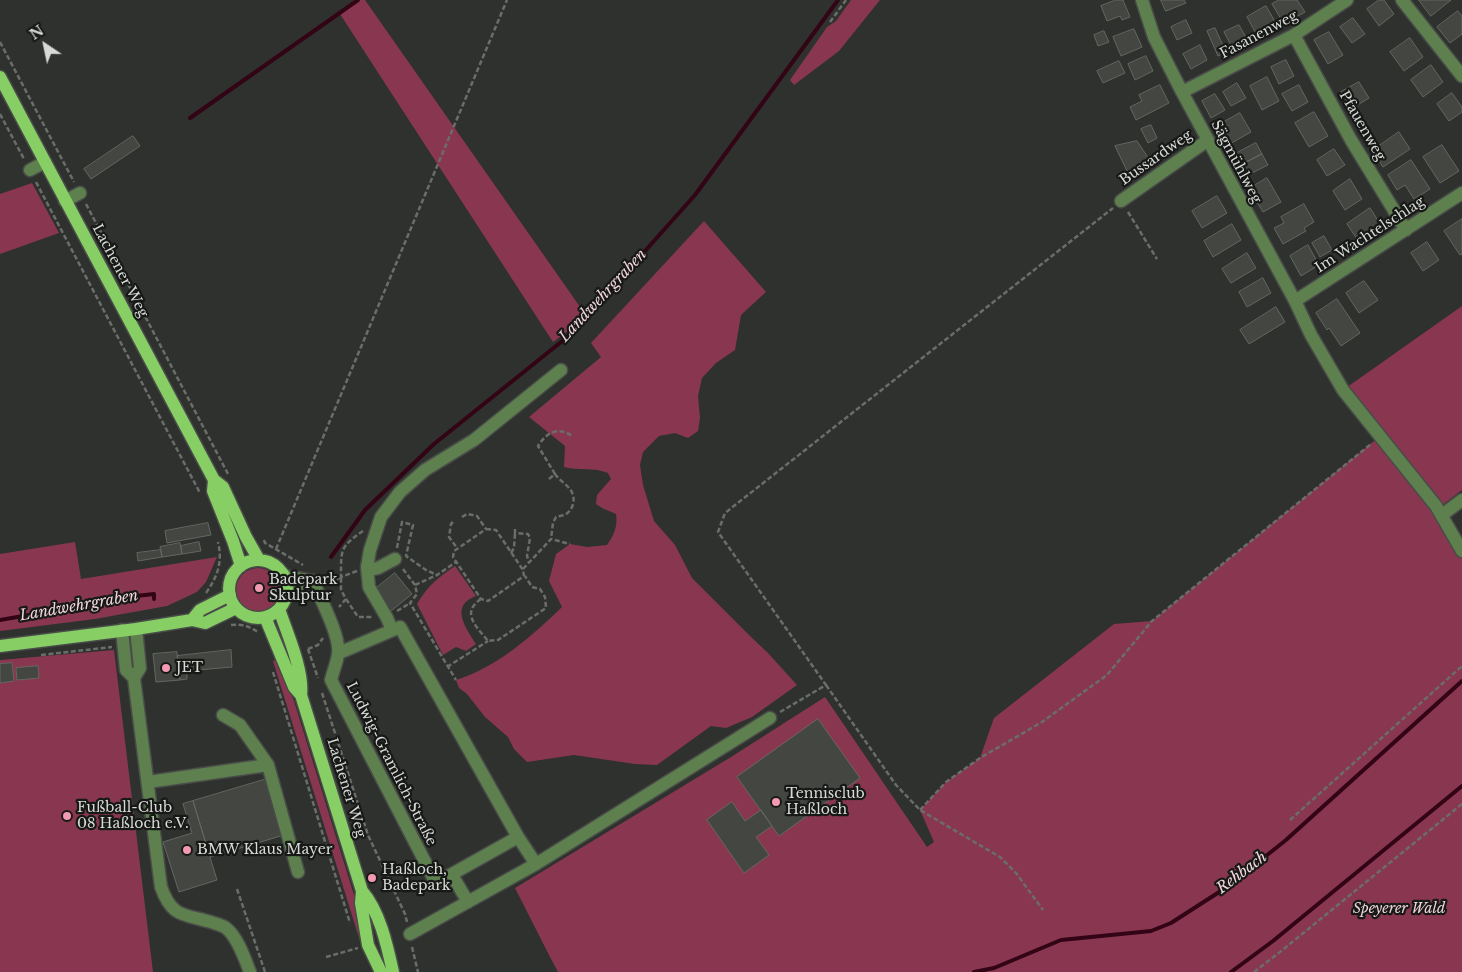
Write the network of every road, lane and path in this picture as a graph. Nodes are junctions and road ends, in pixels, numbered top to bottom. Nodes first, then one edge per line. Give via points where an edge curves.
1 (507, 0) edge
2 (846, 0) edge
3 (1142, 0) edge
4 (1347, 0) edge
5 (1402, 0) edge
6 (830, 22) dead end
7 (1294, 35) junction
8 (0, 42) edge
9 (1462, 76) edge
10 (0, 77) edge
11 (1182, 92) junction
12 (0, 114) edge
13 (1208, 140) junction
14 (45, 162) junction
15 (30, 170) junction
16 (80, 193) junction
17 (1462, 193) edge
18 (65, 201) junction
19 (1121, 201) junction
20 (1406, 230) junction
21 (1157, 259) dead end
22 (1295, 301) junction
23 (561, 370) dead end
24 (572, 436) dead end
25 (1380, 437) junction
26 (555, 474) junction
27 (228, 475) dead end
28 (549, 478) dead end
29 (214, 480) junction
30 (200, 494) dead end
31 (1462, 500) edge
32 (1442, 515) junction
33 (462, 517) dead end
34 (381, 518) junction
35 (453, 522) dead end
36 (486, 529) junction
37 (262, 538) dead end
38 (551, 539) junction
39 (570, 544) dead end
40 (219, 545) dead end
41 (457, 548) junction
42 (276, 549) junction
43 (1462, 551) edge
44 (511, 553) junction
45 (396, 559) junction
46 (260, 560) junction
47 (456, 562) junction
48 (529, 562) junction
49 (240, 566) junction
50 (310, 570) dead end
51 (368, 570) junction
52 (523, 570) junction
53 (437, 575) junction
54 (284, 576) junction
55 (524, 576) junction
56 (341, 577) dead end
57 (415, 585) junction
58 (287, 591) junction
59 (318, 592) junction
60 (205, 594) dead end
61 (230, 595) junction
62 (346, 599) dead end
63 (480, 599) junction
64 (410, 603) junction
65 (405, 606) dead end
66 (236, 608) junction
67 (279, 609) junction
68 (265, 617) junction
69 (387, 618) junction
70 (192, 620) junction
71 (229, 625) dead end
72 (136, 629) junction
73 (122, 630) junction
74 (392, 630) junction
75 (259, 633) dead end
76 (488, 641) junction
77 (123, 644) junction
78 (0, 646) edge
79 (308, 649) dead end
80 (339, 653) junction
81 (38, 655) dead end
82 (1462, 666) edge
83 (447, 667) junction
84 (272, 671) dead end
85 (134, 678) junction
86 (456, 680) dead end
87 (826, 684) junction
88 (301, 695) junction
89 (223, 715) dead end
90 (770, 718) joint
91 (268, 765) junction
92 (148, 782) junction
93 (1462, 804) edge
94 (920, 810) junction
95 (1290, 820) dead end
96 (518, 837) junction
97 (536, 864) junction
98 (298, 872) dead end
99 (452, 874) junction
100 (237, 889) dead end
101 (362, 891) junction
102 (468, 902) junction
103 (1043, 910) dead end
104 (352, 929) dead end
105 (410, 934) junction
106 (358, 948) dead end
107 (360, 956) dead end
108 (250, 972) edge
109 (265, 972) edge
110 (381, 972) edge
111 (393, 972) edge
112 (418, 972) edge
113 (1254, 972) edge

1 - 42 path
2 - 6 path
3 - 11 street, Sägmühlweg via 1154,37
4 - 7 street, Fasanenweg
5 - 9 street
7 - 11 street, Fasanenweg
7 - 20 street, Pfauenweg via 1351,140
8 - 16 path
10 - 14 main road, Lachener Weg
11 - 13 street, Sägmühlweg
12 - 15 path
13 - 19 street, Bussardweg
13 - 22 street, Sägmühlweg
14 - 15 street
14 - 18 main road, Lachener Weg
15 - 30 path
16 - 18 street
16 - 27 path
17 - 20 street, Im Wachtelschlag
18 - 29 main road, Lachener Weg
19 - 21 path
19 - 87 path via 725,513 718,532
20 - 22 street, Im Wachtelschlag
22 - 25 street, Sägmühlweg via 1343,390
23 - 34 street via 474,440 425,470 400,492
24 - 26 path via 560,430 542,439 538,446
25 - 32 street, Sägmühlweg
25 - 94 path via 1152,620 1107,675 1042,722 946,782
26 - 28 path
26 - 38 path via 568,486 574,498 570,511 556,517
29 - 46 main road, Lachener Weg via 223,487
29 - 49 main road, Lachener Weg via 213,491 234,541
31 - 32 street
32 - 43 street, Sägmühlweg
33 - 36 path via 466,514 477,516
34 - 51 street via 370,550
34 - 56 path via 348,542 341,555
35 - 41 path via 450,537
36 - 41 path
36 - 44 path via 496,530
37 - 42 path
38 - 39 path
38 - 48 path
40 - 60 path via 220,564 216,578
41 - 47 path via 453,558
42 - 50 path
44 - 48 path via 515,531 528,534
44 - 52 path
45 - 51 street
45 - 53 path via 402,522 413,525 406,556
45 - 57 path
46 - 49 main road
46 - 54 main road via 274,564
47 - 53 path
47 - 63 path
48 - 52 path
49 - 61 main road via 231,579
51 - 69 street via 369,587
52 - 55 path
53 - 57 path
54 - 58 main road
54 - 59 street, Ludwig-Gramlich-Straße via 313,581
55 - 63 path via 488,601
55 - 76 path via 532,586 540,589 546,608 498,640
57 - 64 path via 417,594
58 - 59 street
58 - 67 main road
59 - 80 street, Ludwig-Gramlich-Straße via 334,628
61 - 66 main road
61 - 70 main road via 200,610
62 - 69 path via 358,617
63 - 76 path via 470,611
64 - 65 path
64 - 83 path
66 - 68 main road via 250,616
66 - 70 main road via 205,623
67 - 68 main road
67 - 88 main road, Lachener Weg via 302,684
68 - 88 main road, Lachener Weg via 294,687
69 - 74 street
70 - 72 main road
71 - 75 path via 240,624
72 - 73 main road
72 - 85 street via 140,668
73 - 77 street
73 - 78 main road
74 - 80 street
74 - 96 street via 400,627
76 - 83 path
77 - 81 path
77 - 85 street via 126,670
79 - 105 path via 368,835 406,914
80 - 99 street, Ludwig-Gramlich-Straße via 331,680 436,883
82 - 95 path
83 - 86 path
84 - 104 path
85 - 92 street
87 - 90 path
87 - 94 path via 896,785
88 - 101 main road, Lachener Weg
89 - 91 street via 240,725
90 - 97 street
91 - 92 street
91 - 98 street
92 - 108 street via 165,899 185,916 227,928
93 - 113 path
94 - 103 path via 1000,857
96 - 97 street
96 - 99 street, Ludwig-Gramlich-Straße
97 - 102 street
99 - 102 street
100 - 109 path
101 - 110 main road, Lachener Weg via 360,902 368,945
101 - 111 main road, Lachener Weg via 386,940
102 - 105 street
105 - 112 path
106 - 107 path

